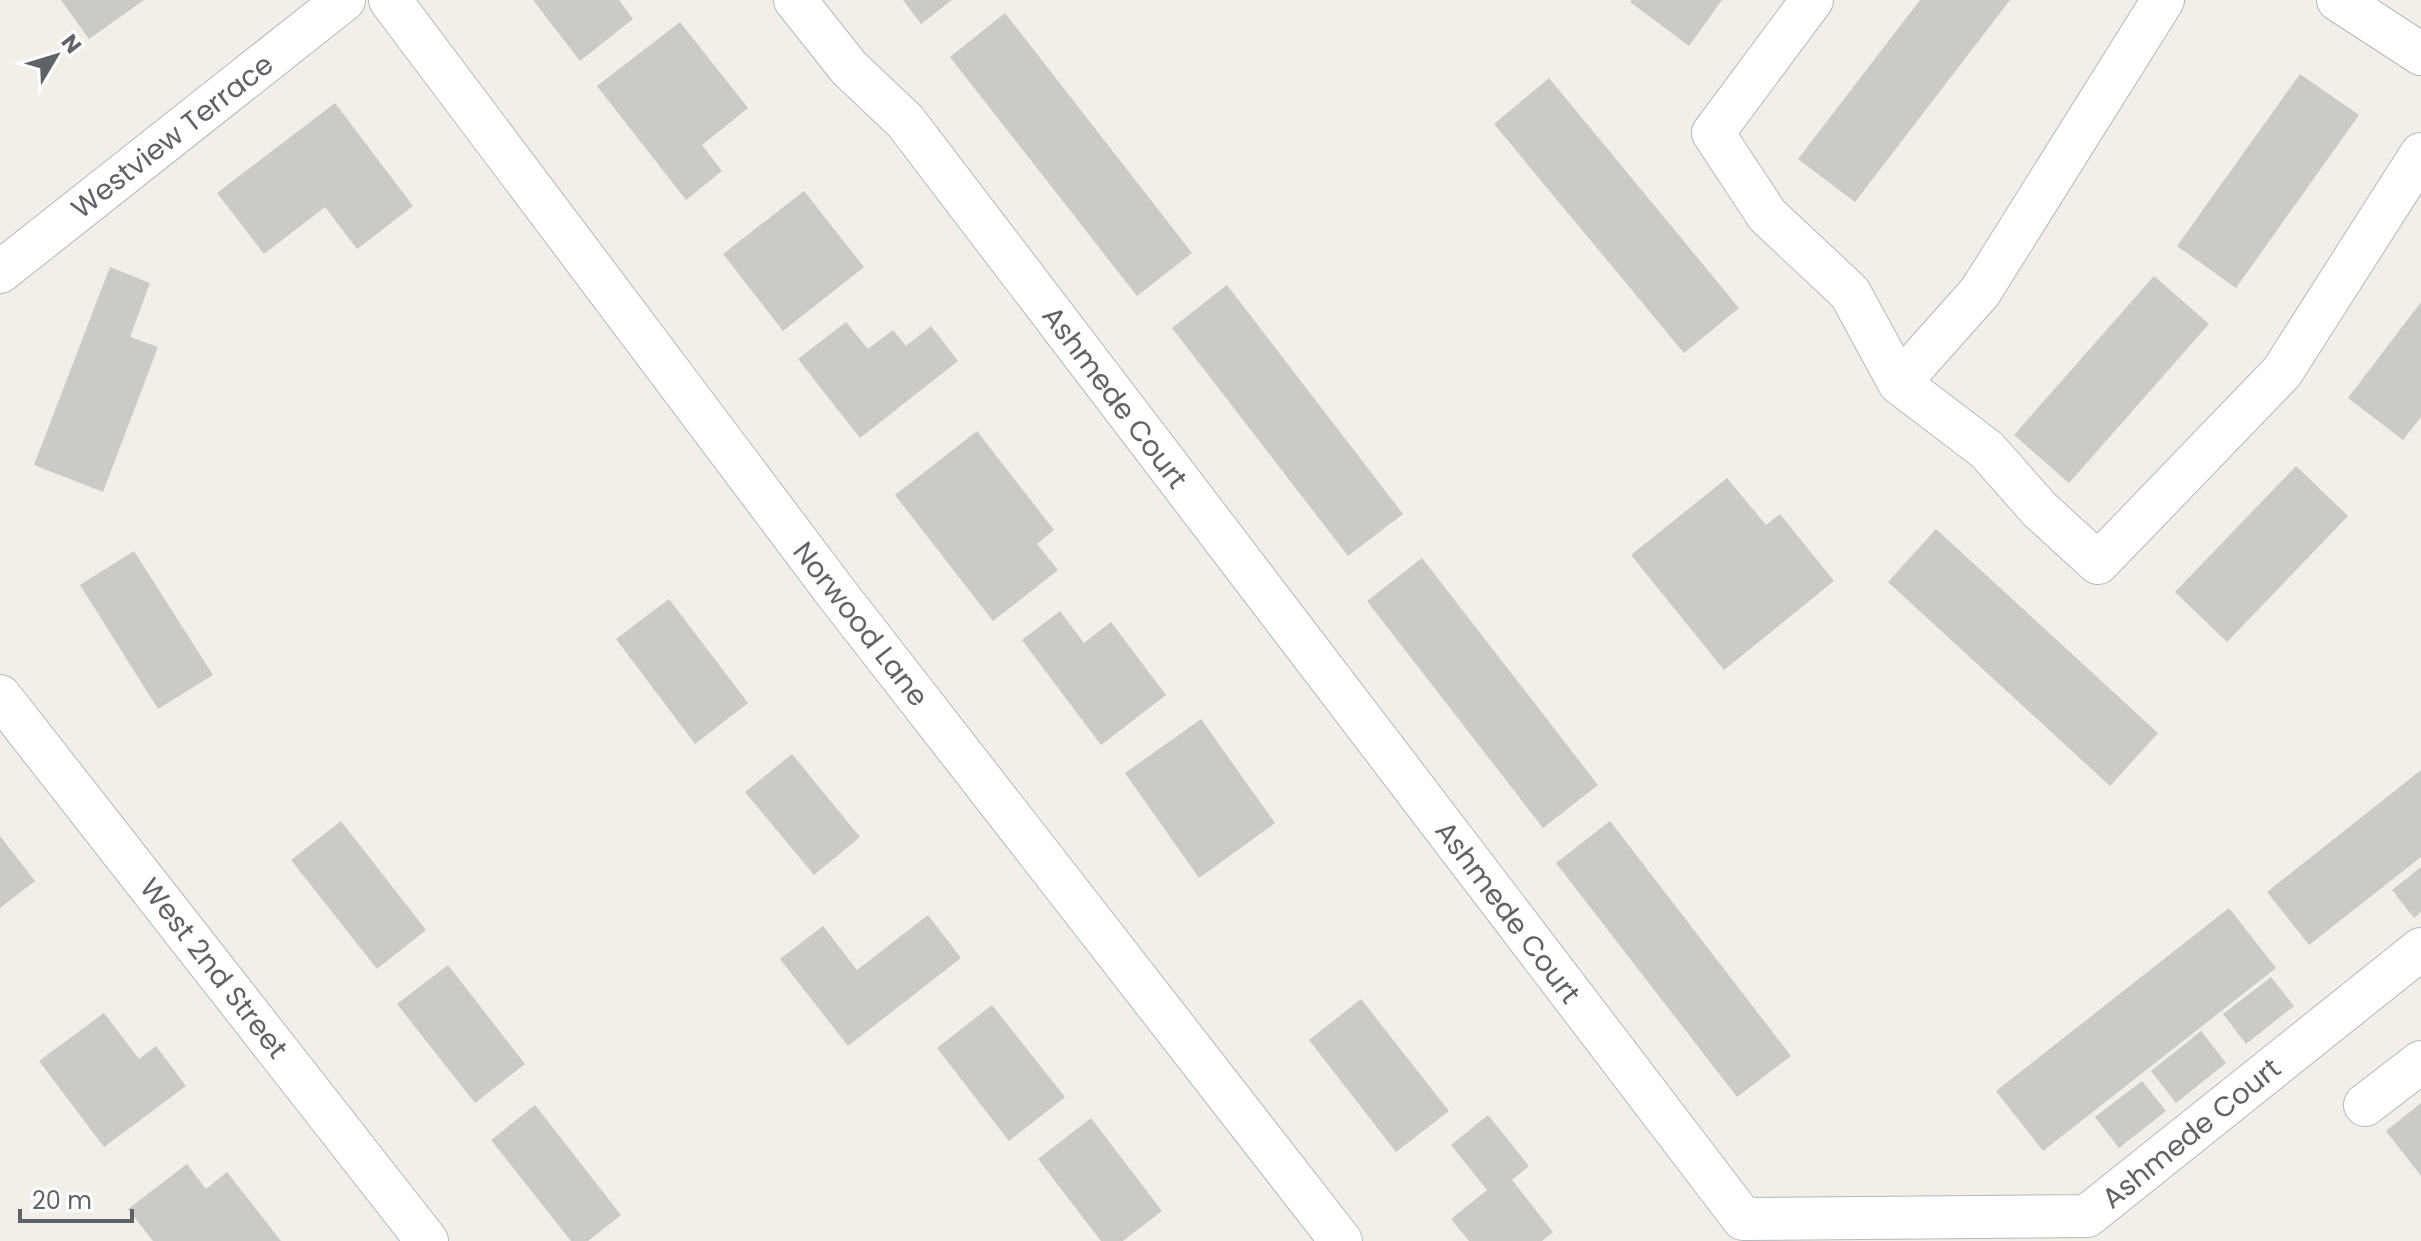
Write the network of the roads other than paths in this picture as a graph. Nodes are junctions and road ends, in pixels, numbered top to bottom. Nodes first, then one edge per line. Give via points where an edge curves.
1 (344, 0) edge
2 (390, 0) edge
3 (795, 0) edge
4 (1812, 0) edge
5 (2163, 0) edge
6 (2338, 0) edge
7 (2421, 54) edge
8 (2421, 154) edge
9 (0, 272) edge
10 (1899, 383) junction
11 (0, 696) edge
12 (2421, 949) edge
13 (2421, 1062) edge
14 (2365, 1105) dead end
15 (427, 1241) edge
16 (1341, 1241) edge

1 - 9 street, Westview Terrace
2 - 16 street, Norwood Lane via 837,594
3 - 12 street, Ashmede Court via 849,68 905,121 1743,1219 2087,1216
4 - 10 street via 1713,133 1767,215 1850,293
5 - 10 street via 1980,292
6 - 7 street
8 - 10 street via 2282,372 2098,563 2039,509 1987,450
11 - 15 street, West 2nd Street
13 - 14 street

